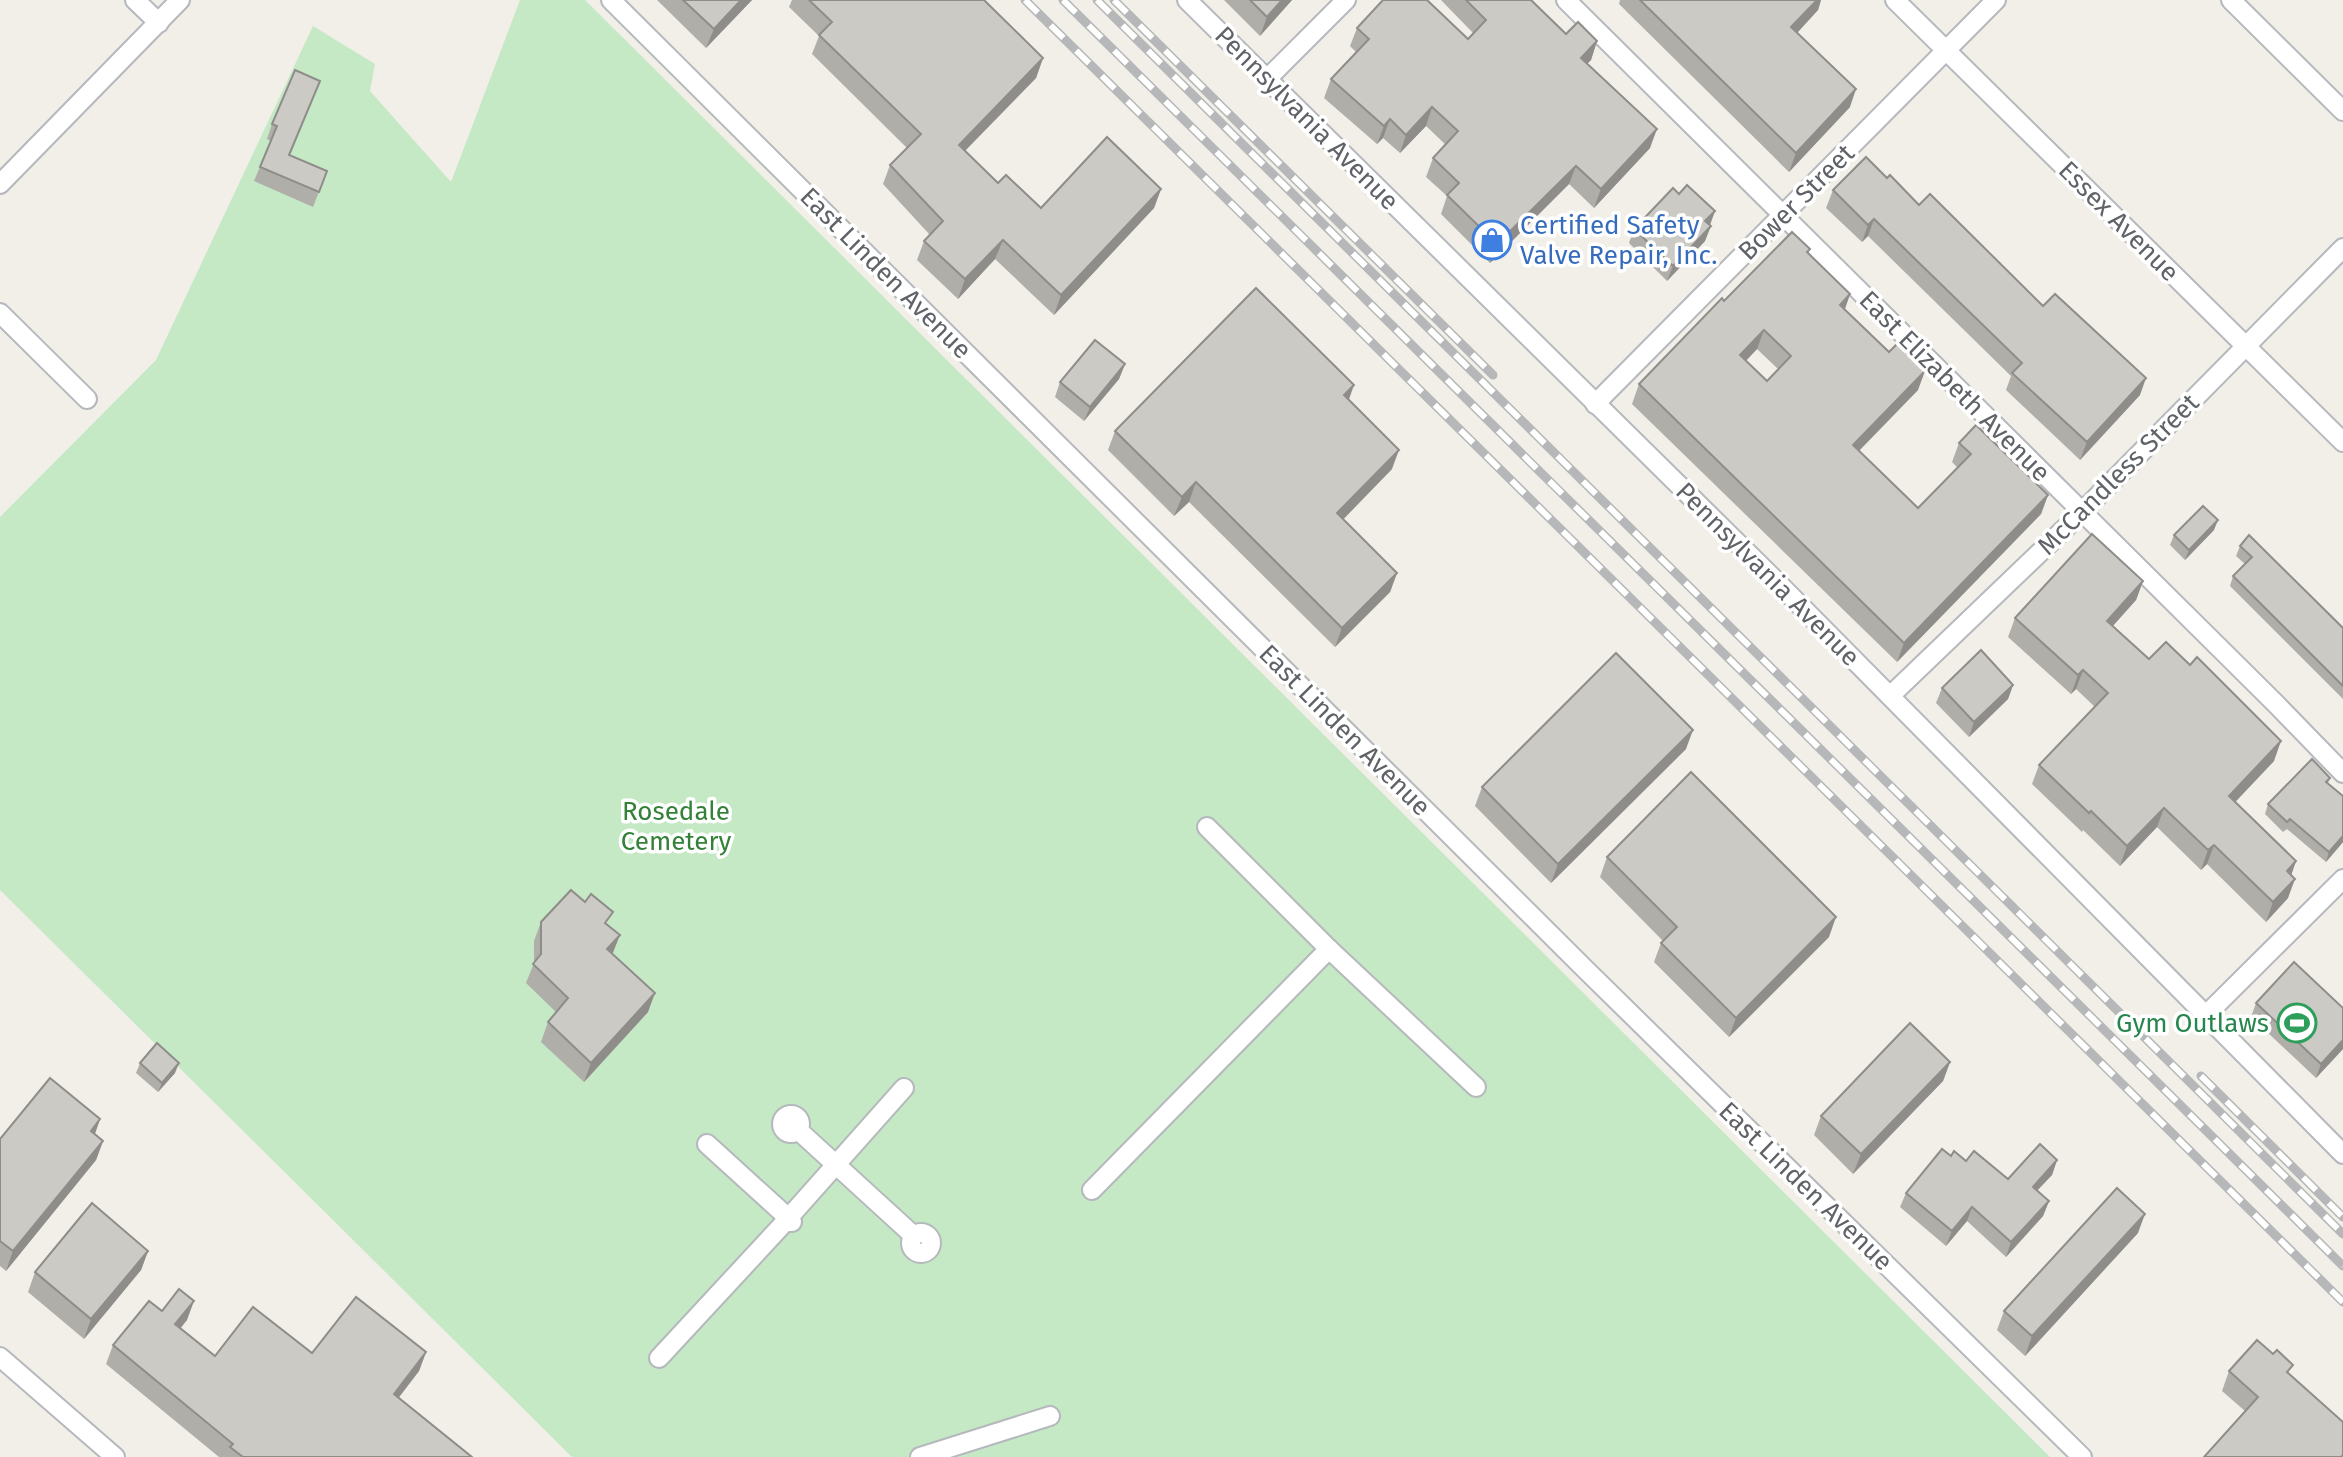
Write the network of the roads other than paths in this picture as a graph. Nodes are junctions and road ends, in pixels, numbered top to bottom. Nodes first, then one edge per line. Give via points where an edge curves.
1 (135, 0) edge
2 (180, 0) edge
3 (611, 0) edge
4 (1187, 0) edge
5 (1346, 0) edge
6 (1566, 0) edge
7 (1895, 0) edge
8 (1996, 0) edge
9 (2231, 0) edge
10 (159, 23) junction
11 (1946, 50) junction
12 (1267, 79) junction
13 (2343, 111) edge
14 (0, 184) edge
15 (1783, 215) junction
16 (2343, 248) edge
17 (0, 313) edge
18 (2246, 346) junction
19 (87, 399) dead end
20 (1595, 404) junction
21 (2343, 442) edge
22 (2082, 512) junction
23 (1890, 696) junction
24 (2343, 773) edge
25 (1207, 827) dead end
26 (2343, 879) edge
27 (1329, 949) junction
28 (2206, 1015) junction
29 (1476, 1087) dead end
30 (904, 1088) dead end
31 (798, 1130) dead end
32 (707, 1144) dead end
33 (2343, 1154) edge
34 (836, 1165) junction
35 (1092, 1190) dead end
36 (787, 1217) junction
37 (914, 1236) dead end
38 (0, 1357) edge
39 (659, 1358) dead end
40 (1050, 1416) dead end
41 (115, 1457) edge
42 (920, 1457) edge
43 (2082, 1457) edge

1 - 10 street
2 - 10 street
3 - 43 street, East Linden Avenue
4 - 12 street, Pennsylvania Avenue
5 - 12 street
6 - 15 street, East Elizabeth Avenue
7 - 11 street, Essex Avenue
8 - 11 street, Bower Street
9 - 13 street
10 - 14 street
11 - 15 street, Bower Street
11 - 18 street, Essex Avenue
12 - 20 street, Pennsylvania Avenue
15 - 20 street, Bower Street
15 - 22 street, East Elizabeth Avenue
16 - 18 street, McCandless Street
17 - 19 street
18 - 21 street, Essex Avenue
18 - 22 street, McCandless Street
20 - 23 street, Pennsylvania Avenue
22 - 23 street, McCandless Street
22 - 24 street, East Elizabeth Avenue
23 - 28 street, Pennsylvania Avenue
25 - 27 street
26 - 28 street
27 - 29 street
27 - 35 street
28 - 33 street, Pennsylvania Avenue
30 - 34 street
31 - 34 street
32 - 36 street
34 - 36 street
34 - 37 street
36 - 39 street
38 - 41 street
40 - 42 street

